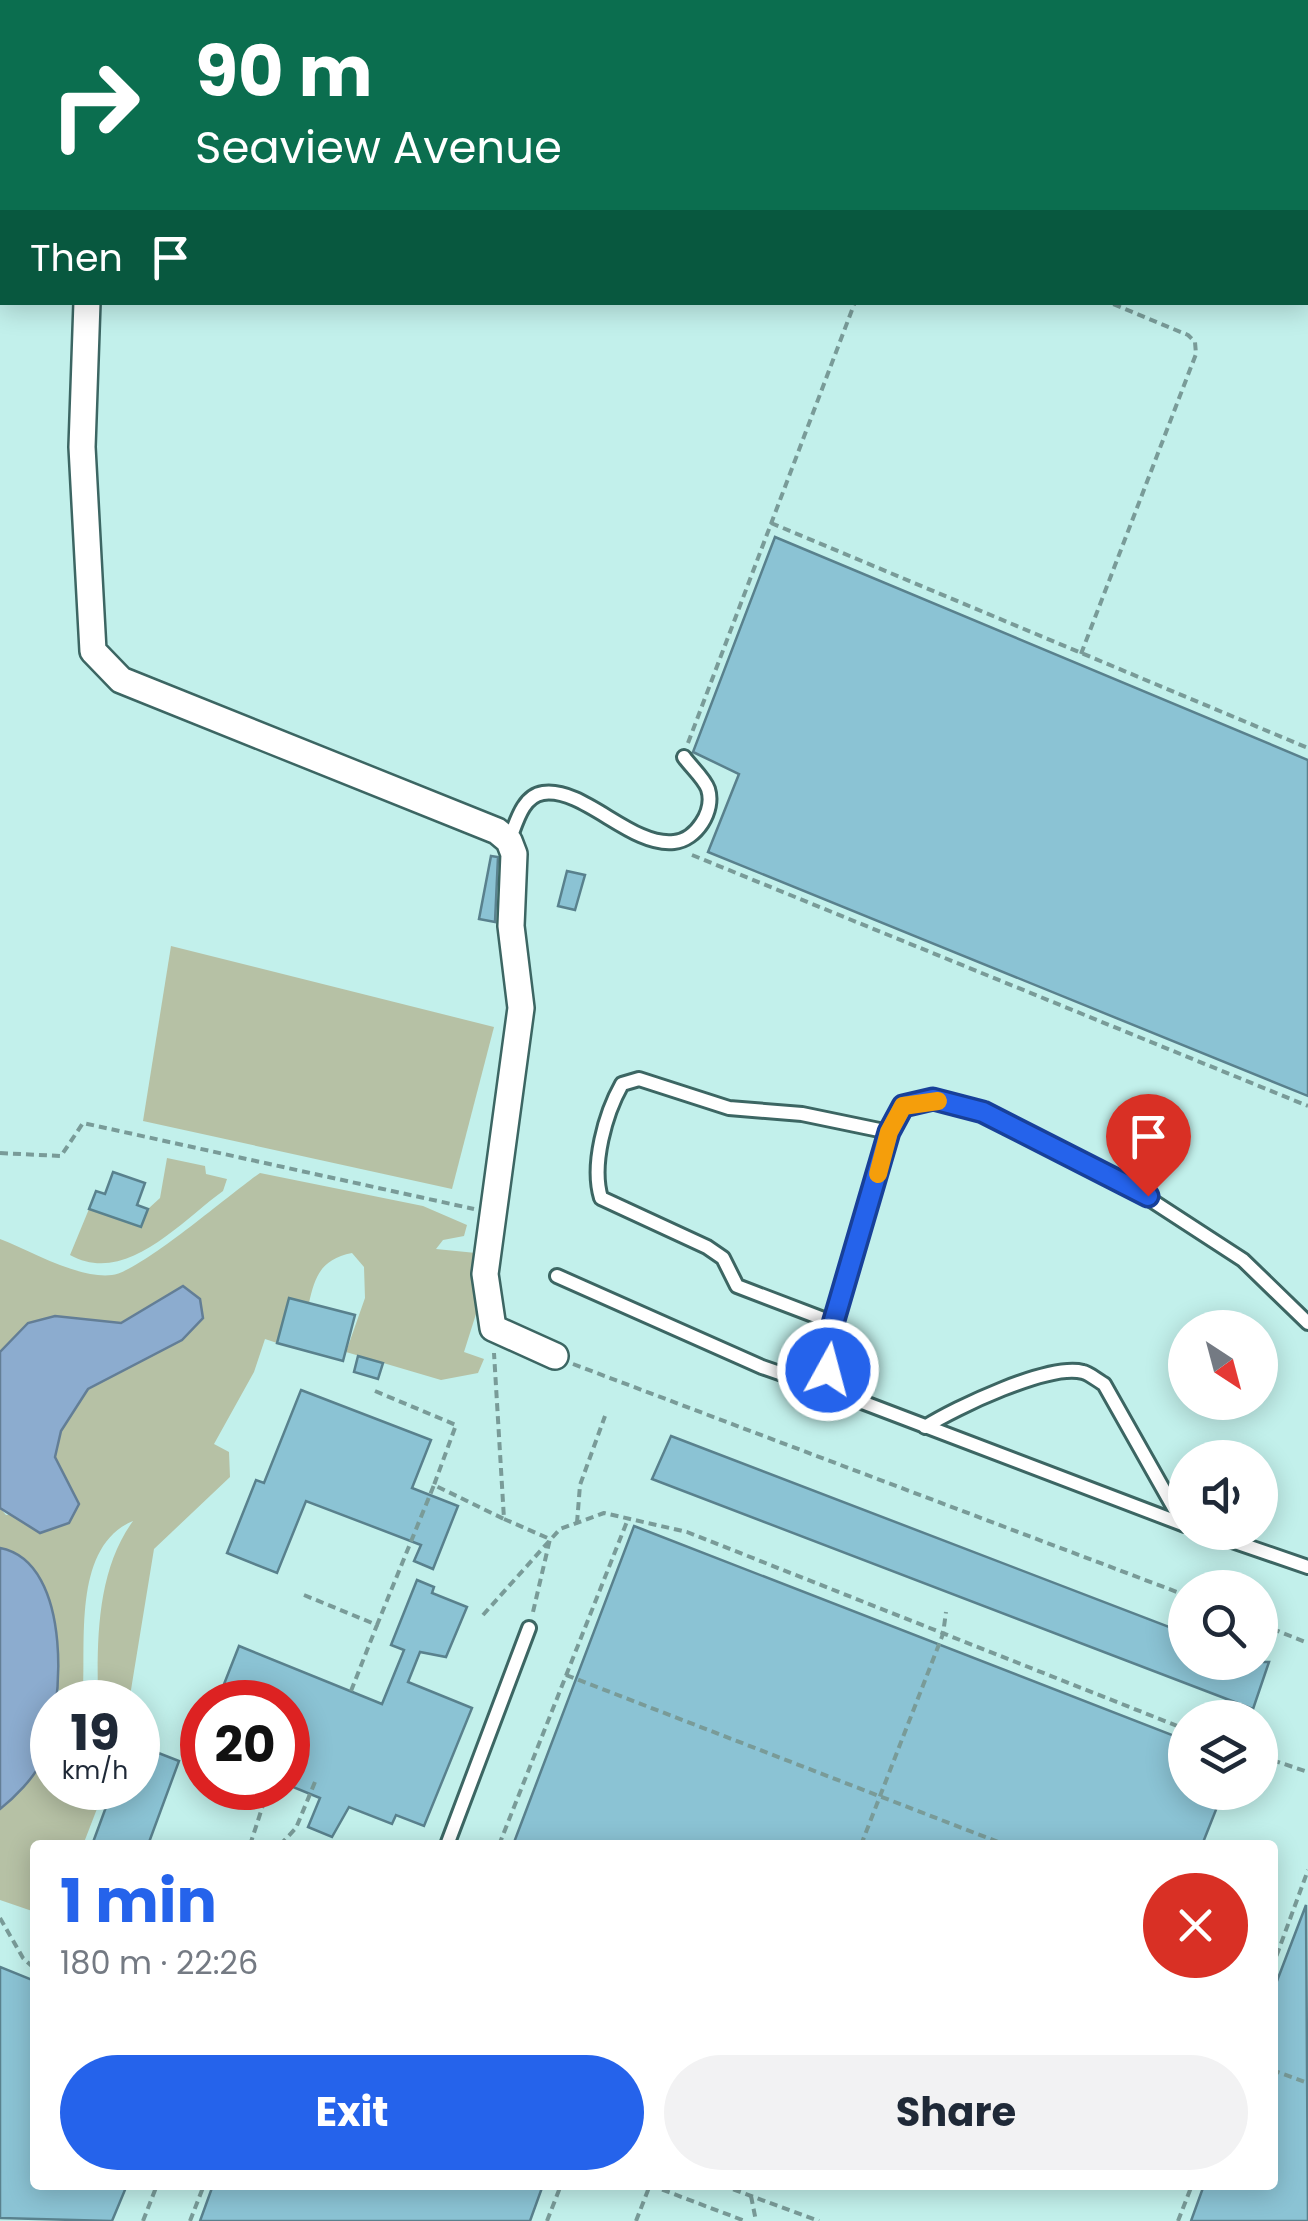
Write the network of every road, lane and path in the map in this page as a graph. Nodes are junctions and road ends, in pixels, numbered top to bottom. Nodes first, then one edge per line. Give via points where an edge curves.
1 (87, 305) edge
2 (854, 305) edge
3 (1115, 305) edge
4 (771, 523) junction
5 (1082, 654) junction
6 (1308, 748) edge
7 (684, 758) joint
8 (508, 841) junction
9 (662, 842) junction
10 (1308, 1106) edge
11 (889, 1132) junction
12 (0, 1153) edge
13 (493, 1214) junction
14 (557, 1276) dead end
15 (834, 1323) junction
16 (1308, 1324) edge
17 (492, 1328) junction
18 (554, 1356) joint
19 (375, 1391) dead end
20 (841, 1394) junction
21 (606, 1416) dead end
22 (925, 1427) junction
23 (434, 1485) junction
24 (1168, 1496) edge
25 (1168, 1518) edge
26 (504, 1519) junction
27 (628, 1519) junction
28 (577, 1523) junction
29 (550, 1539) junction
30 (1258, 1550) edge
31 (1308, 1567) edge
32 (1168, 1588) edge
33 (304, 1595) dead end
34 (946, 1612) dead end
35 (483, 1615) dead end
36 (377, 1625) junction
37 (530, 1628) joint
38 (1278, 1631) edge
39 (943, 1634) junction
40 (1308, 1643) edge
41 (566, 1675) junction
42 (351, 1691) dead end
43 (1168, 1722) edge
44 (1278, 1762) edge
45 (1307, 1772) edge
46 (315, 1782) dead end
47 (880, 1797) junction
48 (261, 1810) edge
49 (252, 1840) edge
50 (285, 1840) edge
51 (449, 1840) edge
52 (501, 1840) edge
53 (863, 1840) edge
54 (993, 1840) edge
55 (1308, 1870) edge
56 (0, 1918) edge
57 (1278, 1952) edge
58 (30, 1964) edge
59 (1278, 2072) edge
60 (1308, 2083) edge
61 (155, 2190) edge
62 (202, 2190) edge
63 (559, 2190) edge
64 (648, 2190) edge
65 (663, 2190) edge
66 (735, 2190) edge
67 (1190, 2190) edge
68 (751, 2196) junction
69 (143, 2221) edge
70 (190, 2221) edge
71 (547, 2221) edge
72 (636, 2221) edge
73 (745, 2221) edge
74 (756, 2221) edge
75 (819, 2221) edge
76 (1178, 2221) edge

1 - 8 street via 82,446 93,651 121,680
2 - 4 path
3 - 5 path via 1188,335 1196,354
4 - 5 path
4 - 7 path
5 - 6 path
7 - 9 lane via 708,790 709,804 688,838
8 - 9 lane via 522,808 545,792
8 - 13 street via 516,870 510,926 521,1008
9 - 10 path
11 - 15 lane
11 - 15 lane via 730,1108 639,1079 622,1084 612,1103 596,1181 601,1198 708,1247 723,1258 738,1286
11 - 16 lane via 903,1106 933,1099 983,1112 1178,1214 1243,1260
12 - 13 path via 61,1156 83,1123
13 - 17 street via 486,1274
14 - 20 lane via 762,1367
15 - 20 lane via 828,1370
17 - 18 street
17 - 26 path
18 - 32 path
19 - 23 path via 456,1425
20 - 22 lane
21 - 28 path via 580,1485
22 - 24 lane via 994,1394 1053,1374 1083,1372 1104,1384
22 - 25 lane
23 - 26 path
23 - 36 path
26 - 29 path
27 - 28 path via 604,1513
27 - 39 path via 687,1532
27 - 41 path
28 - 29 path
29 - 35 path
29 - 37 path
30 - 31 lane
33 - 36 path
34 - 39 path
36 - 42 path
37 - 51 lane
38 - 40 path
39 - 43 path
39 - 47 path
41 - 47 path
41 - 52 path
44 - 45 path
46 - 50 path
47 - 53 path
47 - 54 path
48 - 49 path
55 - 57 path
56 - 58 path
59 - 60 path
61 - 69 path
62 - 70 path
63 - 71 path
64 - 72 path
65 - 73 path
66 - 68 path
67 - 76 path
68 - 74 path
68 - 75 path

